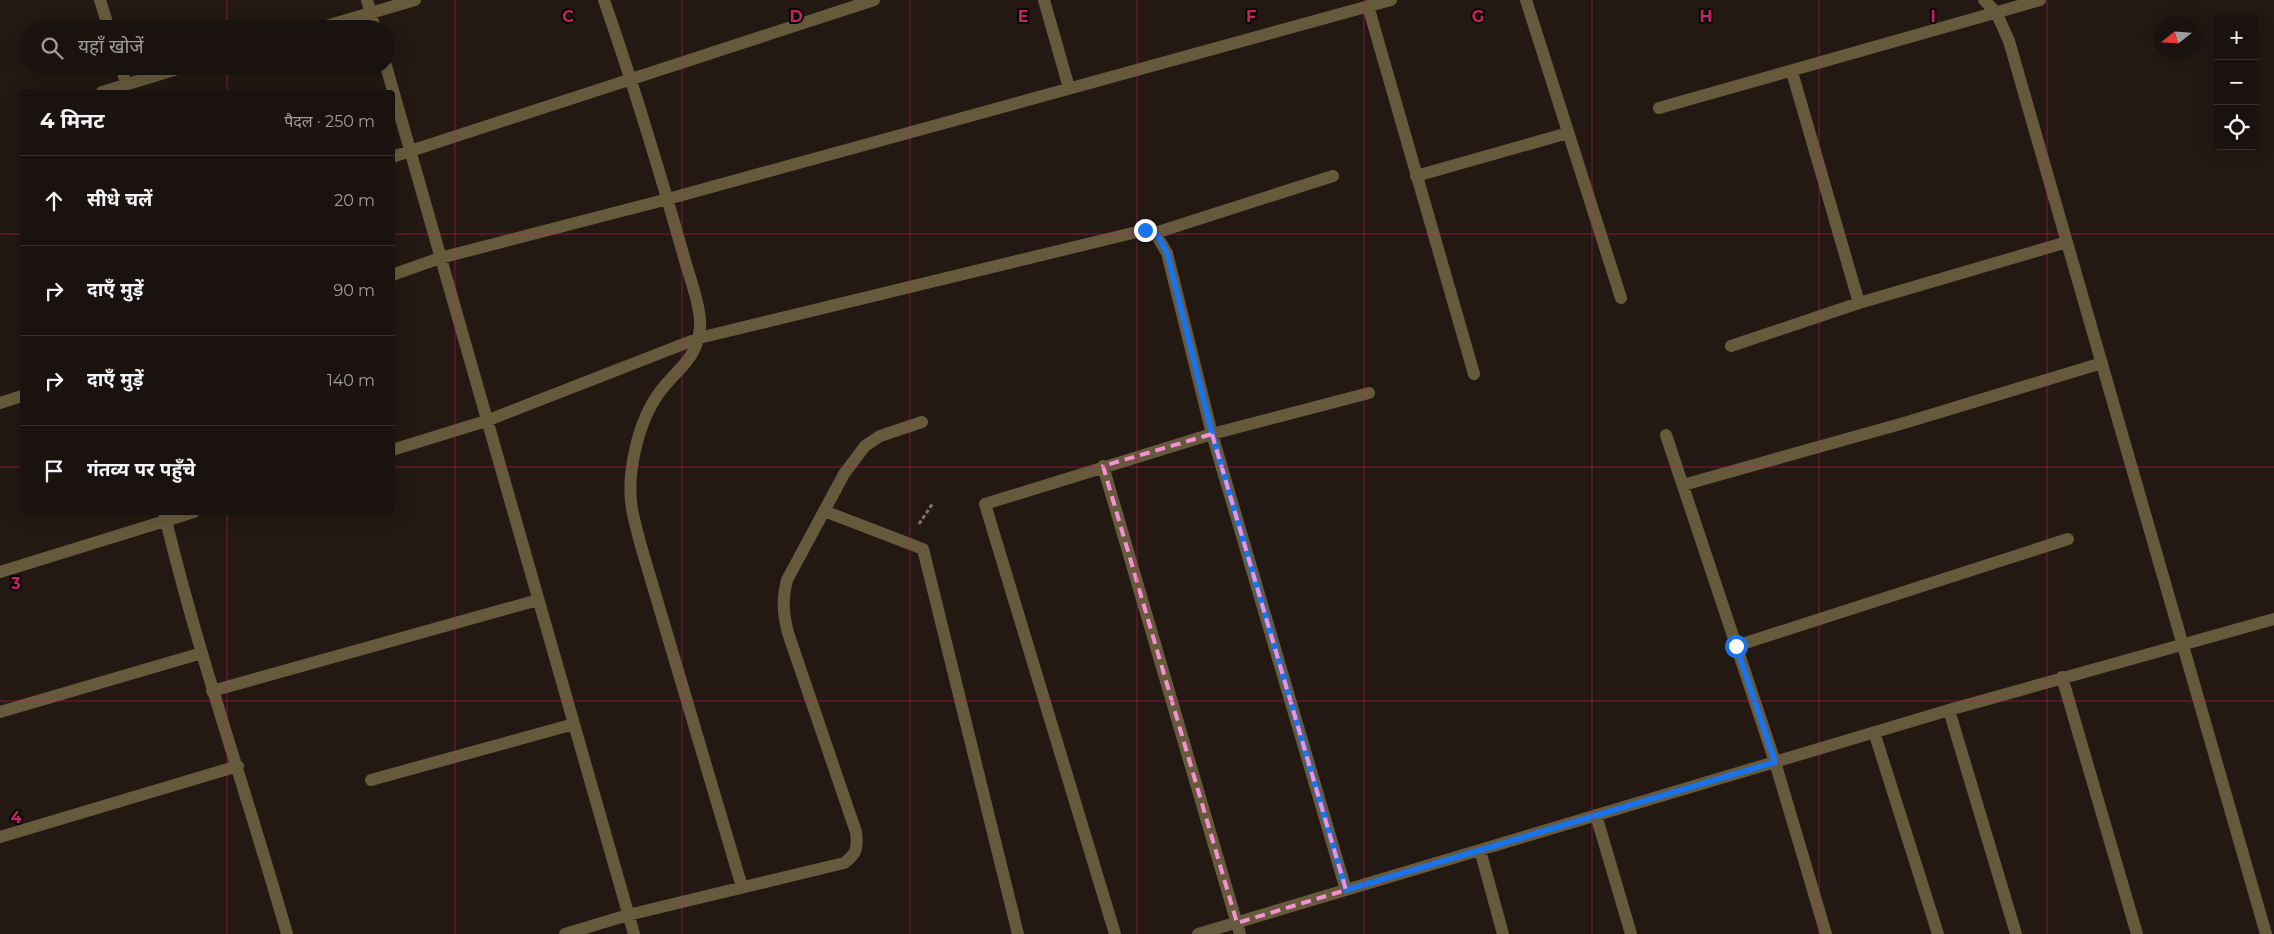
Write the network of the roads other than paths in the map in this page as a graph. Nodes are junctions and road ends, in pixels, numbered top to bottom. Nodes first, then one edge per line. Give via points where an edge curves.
1 (100, 0) edge
2 (367, 0) edge
3 (415, 0) edge
4 (604, 0) edge
5 (874, 0) edge
6 (1044, 0) edge
7 (1391, 0) edge
8 (1526, 0) edge
9 (1984, 0) edge
10 (2040, 0) edge
11 (1368, 6) junction
12 (1996, 12) junction
13 (370, 13) junction
14 (106, 20) edge
15 (346, 20) edge
16 (372, 20) edge
17 (1792, 72) junction
18 (124, 75) edge
19 (156, 75) edge
20 (389, 75) edge
21 (632, 80) junction
22 (126, 84) junction
23 (1069, 88) junction
24 (108, 90) edge
25 (393, 90) edge
26 (395, 98) edge
27 (1659, 108) dead end
28 (1568, 133) junction
29 (410, 152) junction
30 (395, 155) edge
31 (1333, 176) dead end
32 (1416, 176) junction
33 (668, 199) junction
34 (1156, 233) junction
35 (2068, 242) junction
36 (440, 258) junction
37 (395, 274) edge
38 (1621, 298) dead end
39 (1859, 303) junction
40 (699, 338) junction
41 (1731, 346) dead end
42 (2102, 363) junction
43 (1474, 374) dead end
44 (1369, 393) dead end
45 (20, 397) edge
46 (0, 403) edge
47 (486, 421) junction
48 (922, 422) dead end
49 (1212, 434) junction
50 (1666, 434) dead end
51 (395, 449) edge
52 (1103, 466) junction
53 (1683, 485) junction
54 (824, 511) junction
55 (165, 517) edge
56 (2068, 539) dead end
57 (0, 572) edge
58 (538, 600) junction
59 (2274, 619) edge
60 (2183, 643) junction
61 (1736, 646) junction
62 (202, 653) junction
63 (2062, 677) junction
64 (212, 691) junction
65 (1949, 710) junction
66 (0, 712) edge
67 (574, 724) junction
68 (1874, 732) junction
69 (1775, 762) junction
70 (238, 766) junction
71 (371, 780) dead end
72 (1596, 815) junction
73 (0, 837) edge
74 (1480, 850) junction
75 (742, 887) junction
76 (1346, 890) junction
77 (628, 915) junction
78 (1239, 928) edge
79 (287, 934) edge
80 (565, 934) edge
81 (634, 934) edge
82 (1018, 934) edge
83 (1115, 934) edge
84 (1198, 934) edge
85 (1503, 934) edge
86 (1631, 934) edge
87 (1826, 934) edge
88 (1938, 934) edge
89 (2016, 934) edge
90 (2137, 934) edge
91 (2266, 934) edge

1 - 14 street
2 - 13 street
3 - 13 street
4 - 21 street
5 - 21 street
6 - 23 street
7 - 11 street
8 - 28 street
9 - 12 street
10 - 12 street
11 - 23 street
11 - 32 street
12 - 17 street
12 - 35 street via 2009,41
13 - 15 street
13 - 16 street
17 - 27 street
17 - 39 street
18 - 22 street
19 - 22 street
20 - 25 street
21 - 29 street
21 - 33 street
22 - 24 street
23 - 33 street
26 - 29 street
28 - 32 street
28 - 38 street
29 - 30 street
29 - 36 street
31 - 34 street
32 - 43 street
33 - 36 street
33 - 40 street via 696,302
34 - 40 street via 1145,230
34 - 49 street via 1167,253
35 - 39 street
35 - 42 street
36 - 37 street
36 - 47 street
39 - 41 street
40 - 47 street
40 - 75 street via 694,354 658,394 643,424 634,453 630,486 644,555
42 - 53 street
42 - 60 street
44 - 49 street
45 - 46 street
47 - 51 street
47 - 58 street
48 - 54 street via 887,433 866,446 844,474
49 - 52 street
49 - 76 street
50 - 53 street
52 - 78 street
52 - 83 street via 985,504
53 - 61 street
54 - 75 street via 787,580 783,612 858,846 854,856 844,863
54 - 82 street via 923,548
55 - 57 street
55 - 62 street
56 - 61 street
58 - 64 street
58 - 67 street
59 - 60 street
60 - 63 street
60 - 91 street
61 - 69 street
62 - 64 street
62 - 66 street
63 - 65 street
63 - 90 street
64 - 70 street
65 - 68 street
65 - 89 street
67 - 71 street
67 - 77 street
68 - 69 street
68 - 88 street
69 - 72 street
69 - 87 street
70 - 73 street
70 - 79 street
72 - 74 street
72 - 86 street
74 - 76 street
74 - 85 street
75 - 77 street
76 - 78 street
77 - 80 street
77 - 81 street
78 - 84 street

